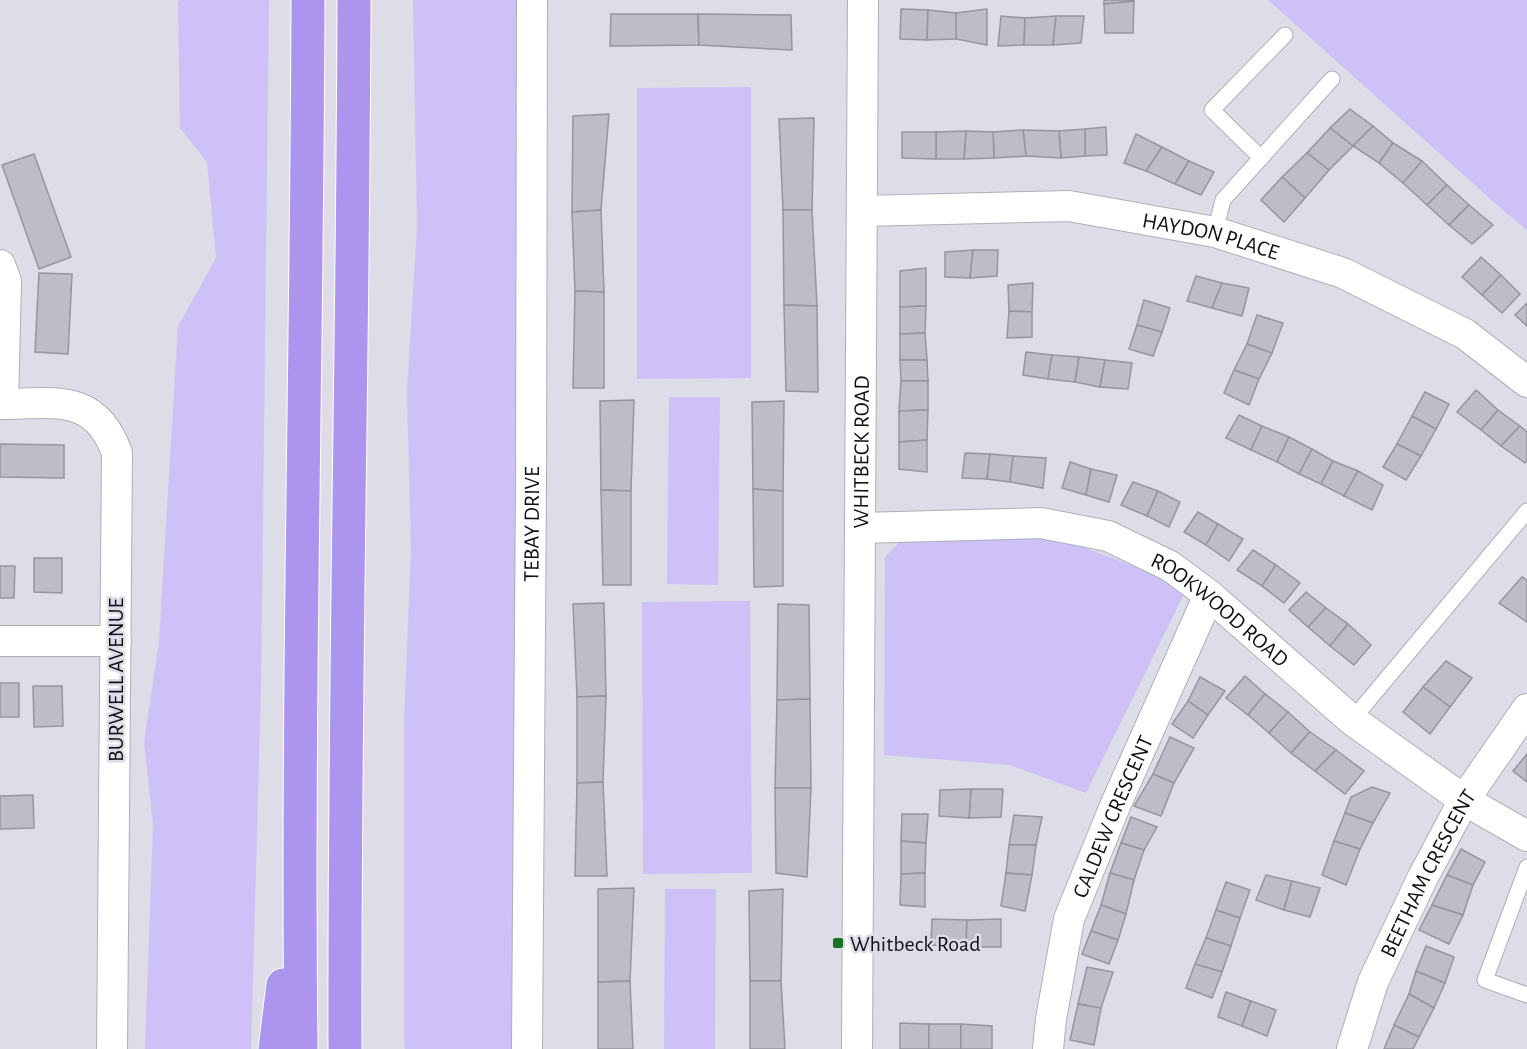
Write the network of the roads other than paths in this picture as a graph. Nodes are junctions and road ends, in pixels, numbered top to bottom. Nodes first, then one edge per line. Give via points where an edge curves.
1 (308, 0) edge
2 (354, 0) edge
3 (532, 0) edge
4 (863, 0) edge
5 (1285, 35) dead end
6 (1332, 79) dead end
7 (1261, 158) junction
8 (862, 211) junction
9 (1215, 232) junction
10 (0, 265) edge
11 (1527, 382) edge
12 (2, 404) edge
13 (1527, 511) edge
14 (860, 528) junction
15 (1209, 595) junction
16 (0, 641) edge
17 (116, 641) junction
18 (1527, 709) edge
19 (1352, 720) junction
20 (1464, 800) junction
21 (1527, 836) edge
22 (345, 839) junction
23 (299, 849) junction
24 (1527, 867) edge
25 (1527, 994) edge
26 (112, 1049) edge
27 (275, 1049) edge
28 (301, 1049) edge
29 (345, 1049) edge
30 (366, 1049) edge
31 (527, 1049) edge
32 (857, 1049) edge
33 (1048, 1049) edge
34 (1352, 1049) edge

1 - 23 highway
2 - 22 highway
3 - 31 street, TEBAY DRIVE
4 - 8 street, WHITBECK ROAD
5 - 7 lane via 1212,110
6 - 7 lane
7 - 9 lane via 1223,200
8 - 9 street, HAYDON PLACE via 1069,206
8 - 14 street, WHITBECK ROAD
9 - 11 street, HAYDON PLACE via 1343,273 1465,334
10 - 12 street via 6,281
12 - 17 street, BURWELL AVENUE via 82,408 97,418 111,436 117,453
13 - 19 lane
14 - 15 street, ROOKWOOD ROAD via 1041,523 1108,536 1170,566
14 - 32 street, WHITBECK ROAD
15 - 19 street, ROOKWOOD ROAD
15 - 33 street, CALDEW CRESCENT via 1118,798 1069,919
16 - 17 street
17 - 26 street, BURWELL AVENUE
18 - 20 street, BEETHAM CRESCENT
19 - 20 street, ROOKWOOD ROAD
20 - 21 street, ROOKWOOD ROAD
20 - 34 street, BEETHAM CRESCENT via 1373,982
22 - 29 highway
22 - 30 highway
23 - 27 highway
23 - 28 highway
24 - 25 lane via 1485,980

